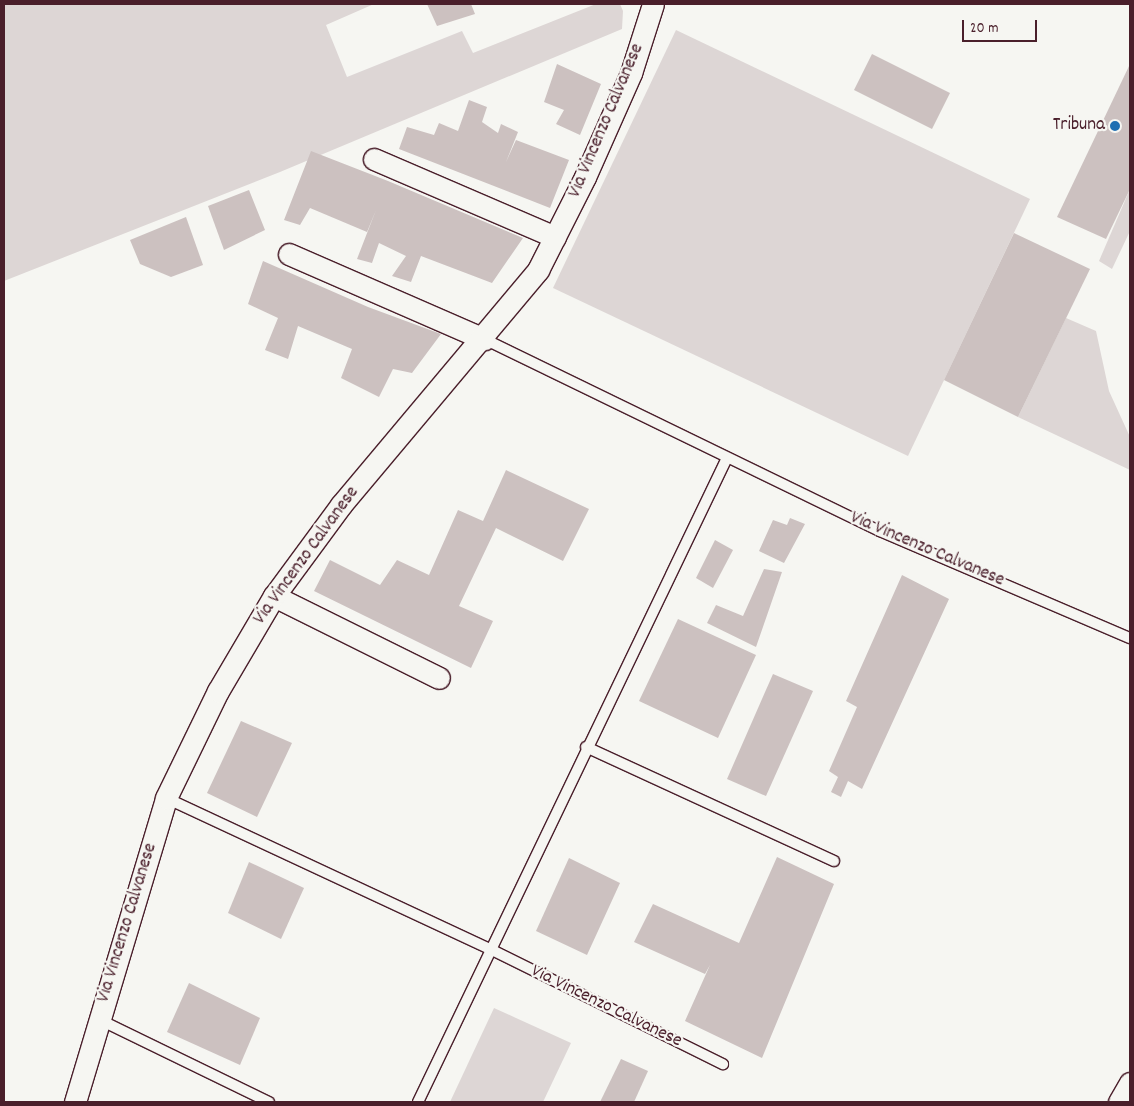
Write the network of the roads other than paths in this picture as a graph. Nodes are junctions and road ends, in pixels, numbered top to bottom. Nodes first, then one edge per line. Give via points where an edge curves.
1 (653, 4) edge
2 (374, 160) dead end
3 (555, 237) junction
4 (289, 254) dead end
5 (484, 339) junction
6 (727, 458) junction
7 (274, 596) junction
8 (1130, 638) edge
9 (439, 678) dead end
10 (586, 747) junction
11 (166, 798) junction
12 (834, 861) dead end
13 (490, 949) junction
14 (98, 1019) junction
15 (723, 1064) dead end
16 (1130, 1083) edge
17 (75, 1102) edge
18 (269, 1102) edge
19 (418, 1102) edge
20 (1119, 1102) edge

1 - 3 street, Via Vincenzo Calvanese via 631,73
2 - 3 street
3 - 5 street, Via Vincenzo Calvanese via 538,270
4 - 5 street, Via Vincenzo Calvanese
5 - 6 lane, Via Vincenzo Calvanese
5 - 7 street, Via Vincenzo Calvanese via 341,505
6 - 8 lane, Via Vincenzo Calvanese via 880,531
6 - 10 lane
7 - 9 street
7 - 11 street, Via Vincenzo Calvanese via 218,691
10 - 12 lane
10 - 13 lane
11 - 13 lane, Via Vincenzo Calvanese
11 - 14 street, Via Vincenzo Calvanese
13 - 15 lane, Via Vincenzo Calvanese
13 - 19 lane
14 - 17 street, Via Vincenzo Calvanese
14 - 18 lane, Via Vincenzo Calvanese
16 - 20 street

